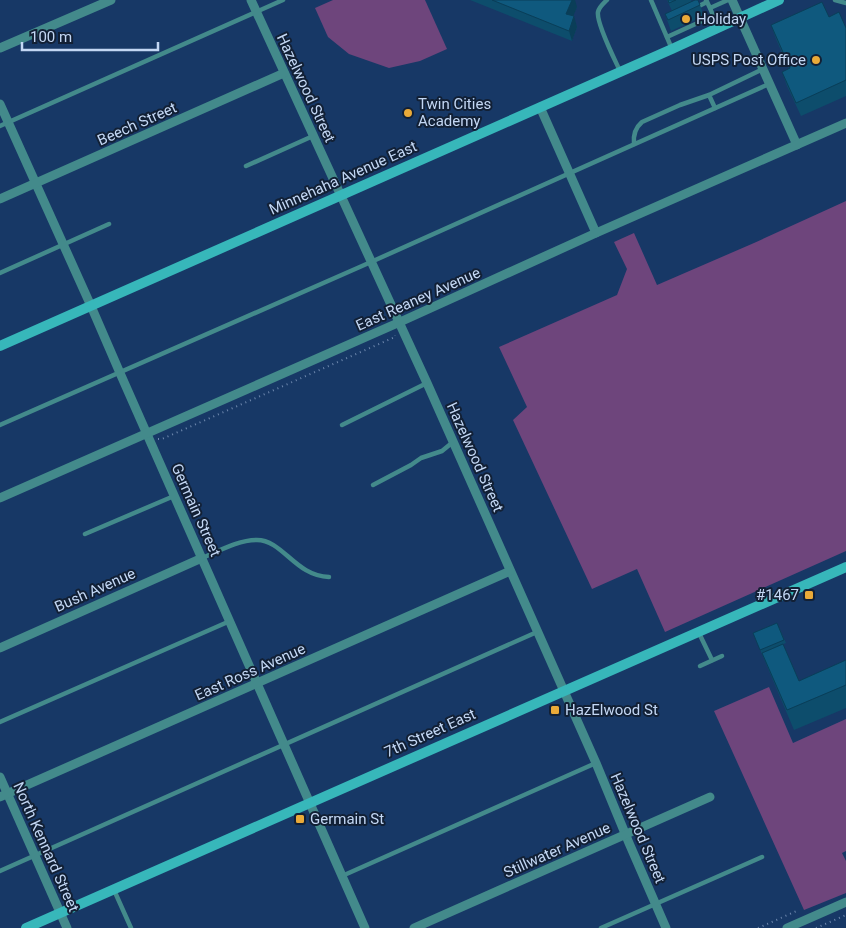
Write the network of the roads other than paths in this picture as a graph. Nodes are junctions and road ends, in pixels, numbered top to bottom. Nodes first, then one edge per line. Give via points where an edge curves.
1 (111, 0) edge
2 (251, 0) edge
3 (283, 0) edge
4 (607, 0) edge
5 (651, 0) edge
6 (730, 0) edge
7 (779, 0) edge
8 (834, 0) edge
9 (706, 1) edge
10 (846, 3) edge
11 (710, 8) junction
12 (692, 9) edge
13 (256, 12) junction
14 (713, 16) junction
15 (740, 18) junction
16 (669, 19) edge
17 (661, 23) junction
18 (718, 28) junction
19 (667, 37) junction
20 (0, 48) edge
21 (672, 49) junction
22 (763, 69) junction
23 (620, 71) junction
24 (284, 73) junction
25 (769, 84) junction
26 (709, 95) junction
27 (0, 104) edge
28 (540, 107) junction
29 (715, 108) junction
30 (846, 123) edge
31 (4, 124) edge
32 (313, 136) junction
33 (634, 144) junction
34 (797, 145) junction
35 (246, 166) dead end
36 (569, 172) junction
37 (36, 183) junction
38 (341, 196) junction
39 (0, 199) edge
40 (109, 224) dead end
41 (596, 233) junction
42 (63, 245) junction
43 (370, 262) junction
44 (0, 273) edge
45 (91, 306) junction
46 (400, 322) junction
47 (0, 346) edge
48 (120, 373) junction
49 (427, 383) junction
50 (0, 425) edge
51 (342, 425) dead end
52 (146, 433) junction
53 (453, 442) junction
54 (373, 485) dead end
55 (174, 496) junction
56 (0, 498) edge
57 (85, 534) dead end
58 (202, 558) junction
59 (846, 566) edge
60 (510, 571) junction
61 (329, 577) dead end
62 (230, 621) junction
63 (537, 632) junction
64 (699, 632) junction
65 (0, 648) edge
66 (722, 656) dead end
67 (712, 660) junction
68 (700, 666) dead end
69 (257, 684) junction
70 (564, 691) junction
71 (0, 722) edge
72 (284, 745) junction
73 (596, 763) junction
74 (0, 777) edge
75 (4, 796) edge
76 (710, 797) dead end
77 (310, 803) junction
78 (625, 835) junction
79 (35, 855) junction
80 (762, 857) dead end
81 (0, 870) edge
82 (342, 876) junction
83 (114, 889) junction
84 (846, 902) edge
85 (655, 904) junction
86 (60, 913) junction
87 (26, 928) edge
88 (67, 928) edge
89 (131, 928) edge
90 (365, 928) edge
91 (414, 928) edge
92 (601, 928) edge
93 (666, 928) edge
94 (787, 928) edge

1 - 20 street
2 - 13 street, Hazelwood Street
3 - 13 lane
4 - 23 lane via 598,13 599,23
5 - 17 lane
6 - 11 lane
6 - 15 street
7 - 15 street, Minnehaha Avenue East
8 - 10 lane
9 - 11 lane
9 - 12 lane
11 - 14 lane
13 - 24 street, Hazelwood Street
13 - 31 lane
14 - 18 lane
14 - 19 lane
15 - 18 street, Minnehaha Avenue East
15 - 22 street
16 - 17 lane
17 - 19 lane
18 - 21 street, Minnehaha Avenue East
19 - 21 lane
21 - 23 street, Minnehaha Avenue East
22 - 25 street
22 - 26 lane
23 - 28 street, Minnehaha Avenue East
24 - 32 street, Hazelwood Street
24 - 37 street, Beech Street
25 - 29 lane
25 - 34 street
26 - 29 lane
26 - 33 lane via 642,122 637,126
27 - 31 street, Germain Street
28 - 36 street
28 - 38 street, Minnehaha Avenue East
29 - 33 lane
30 - 34 street, East Reaney Avenue
31 - 37 street, Germain Street
32 - 35 lane
32 - 38 street, Hazelwood Street
33 - 36 lane
34 - 41 street, East Reaney Avenue
36 - 41 street
36 - 43 lane
37 - 39 street, Beech Street
37 - 42 street, Germain Street
38 - 43 street, Hazelwood Street
38 - 45 street, Minnehaha Avenue East
40 - 42 lane
41 - 46 street, East Reaney Avenue
42 - 44 lane
42 - 45 street, Germain Street
43 - 46 street, Hazelwood Street
43 - 48 lane
45 - 47 street, Minnehaha Avenue East
45 - 48 street, Germain Street
46 - 49 street, Hazelwood Street
46 - 52 street, East Reaney Avenue
48 - 50 lane
48 - 52 street, Germain Street
49 - 51 lane
49 - 53 street, Hazelwood Street
52 - 55 street, Germain Street
52 - 56 street, East Reaney Avenue
53 - 54 lane via 442,451 427,455
53 - 60 street, Hazelwood Street
55 - 57 lane
55 - 58 street, Germain Street
58 - 61 lane via 240,543 259,540 275,546 306,571
58 - 62 street, Germain Street
58 - 65 street, Bush Avenue
59 - 64 street, 7th Street East
60 - 63 street, Hazelwood Street
60 - 69 street, East Ross Avenue
62 - 69 street, Germain Street
62 - 71 lane
63 - 70 street, Hazelwood Street
63 - 72 lane
64 - 67 lane
64 - 70 street, 7th Street East
66 - 67 lane
67 - 68 lane
69 - 72 street, Germain Street
69 - 75 street, East Ross Avenue
70 - 73 street, Hazelwood Street
70 - 77 street, 7th Street East
72 - 77 street, Germain Street
72 - 79 lane
73 - 78 street, Hazelwood Street
73 - 82 lane
74 - 75 street, North Kennard Street
75 - 79 street, North Kennard Street
76 - 78 street, Stillwater Avenue
77 - 82 street, Germain Street
77 - 83 street, 7th Street East
78 - 85 street, Hazelwood Street
78 - 91 street, Stillwater Avenue
79 - 81 lane
79 - 86 street, North Kennard Street
80 - 85 lane
82 - 90 street, Germain Street
83 - 86 street, 7th Street East
83 - 89 lane
84 - 94 street
85 - 92 lane
85 - 93 street, Hazelwood Street
86 - 87 street, 7th Street East
86 - 88 street, North Kennard Street

